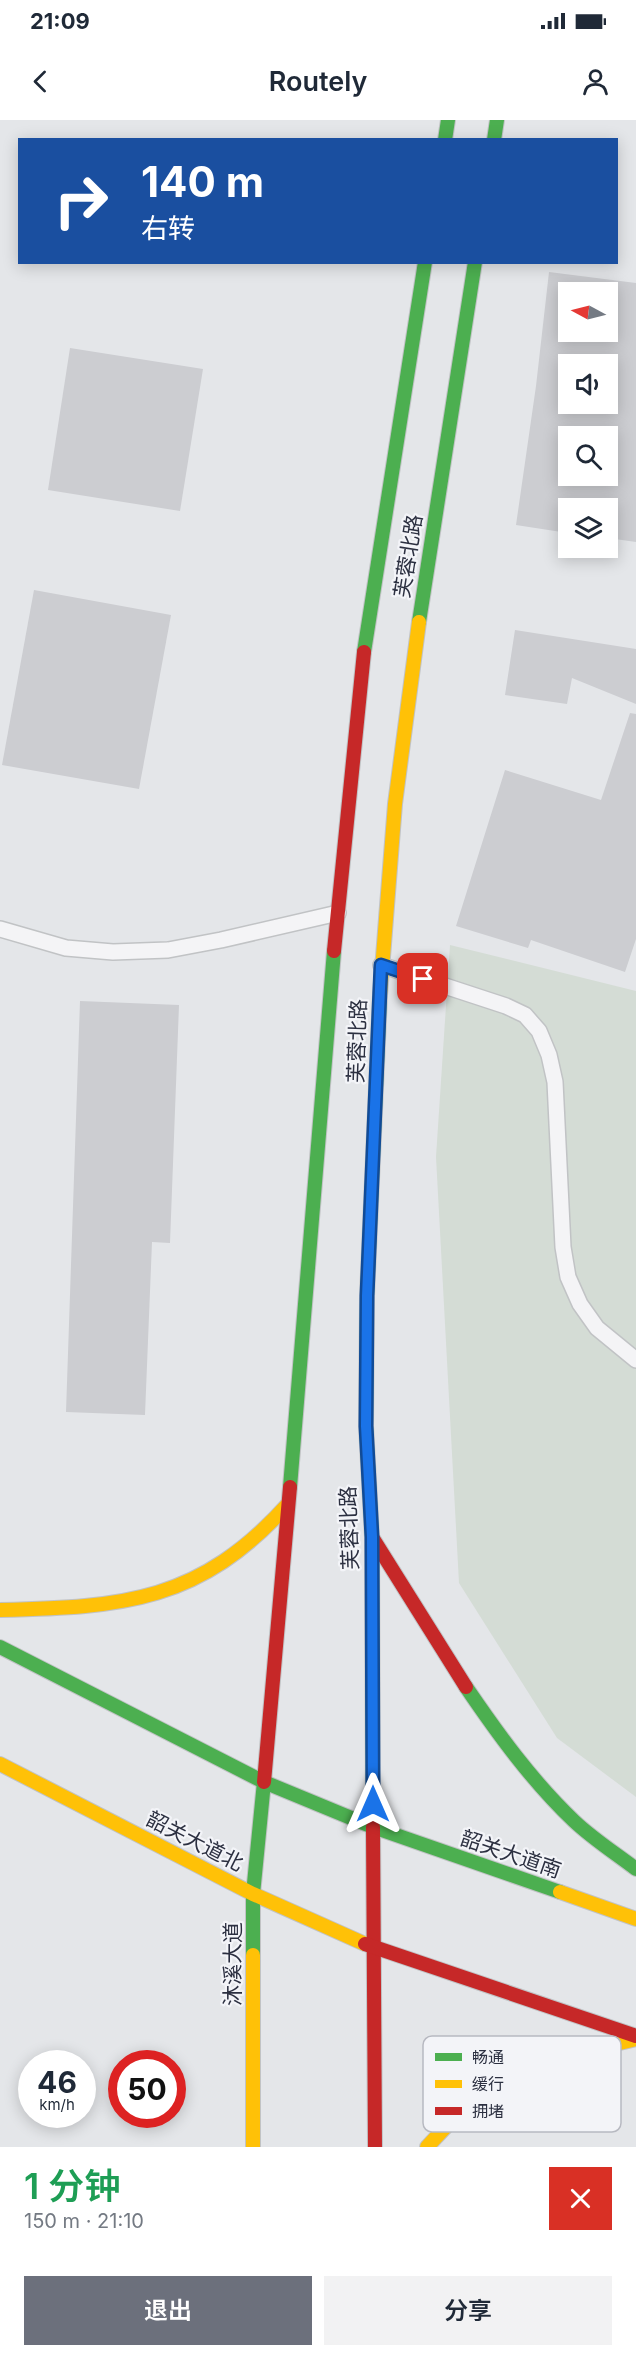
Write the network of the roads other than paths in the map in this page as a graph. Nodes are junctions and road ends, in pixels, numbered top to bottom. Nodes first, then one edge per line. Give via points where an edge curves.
1 (448, 120) edge
2 (497, 120) edge
3 (444, 138) edge
4 (494, 138) edge
5 (425, 264) edge
6 (475, 264) edge
7 (338, 913) junction
8 (0, 929) edge
9 (381, 965) junction
10 (636, 1360) edge
11 (288, 1504) junction
12 (372, 1537) junction
13 (0, 1610) edge
14 (0, 1647) edge
15 (0, 1764) edge
16 (264, 1782) junction
17 (373, 1827) junction
18 (636, 1869) edge
19 (253, 1894) junction
20 (636, 1919) edge
21 (374, 1948) junction
22 (636, 2038) edge
23 (621, 2042) edge
24 (441, 2132) edge
25 (253, 2147) edge
26 (375, 2147) edge
27 (427, 2147) edge

1 - 3 main road
2 - 4 main road
5 - 7 main road, 芙蓉北路 via 363,657
6 - 9 main road, 芙蓉北路 via 412,668
7 - 8 lane via 179,948 113,952 66,948
7 - 11 main road, 芙蓉北路
9 - 10 lane via 506,1006 525,1016 539,1031 555,1082 568,1277 597,1328
9 - 12 main road, 芙蓉北路 via 367,1296 366,1426
11 - 13 main road via 255,1539 190,1582 101,1606
11 - 16 main road, 芙蓉北路
12 - 17 main road, 芙蓉北路
12 - 18 main road via 473,1700 511,1750 572,1819
14 - 16 main road
15 - 19 main road, 韶关大道北
16 - 17 main road
16 - 19 main road, 沐溪大道
17 - 20 main road, 韶关大道南
17 - 21 main road
19 - 21 main road, 韶关大道北
19 - 25 main road, 沐溪大道
21 - 22 main road
21 - 26 main road
22 - 23 main road
24 - 27 main road

